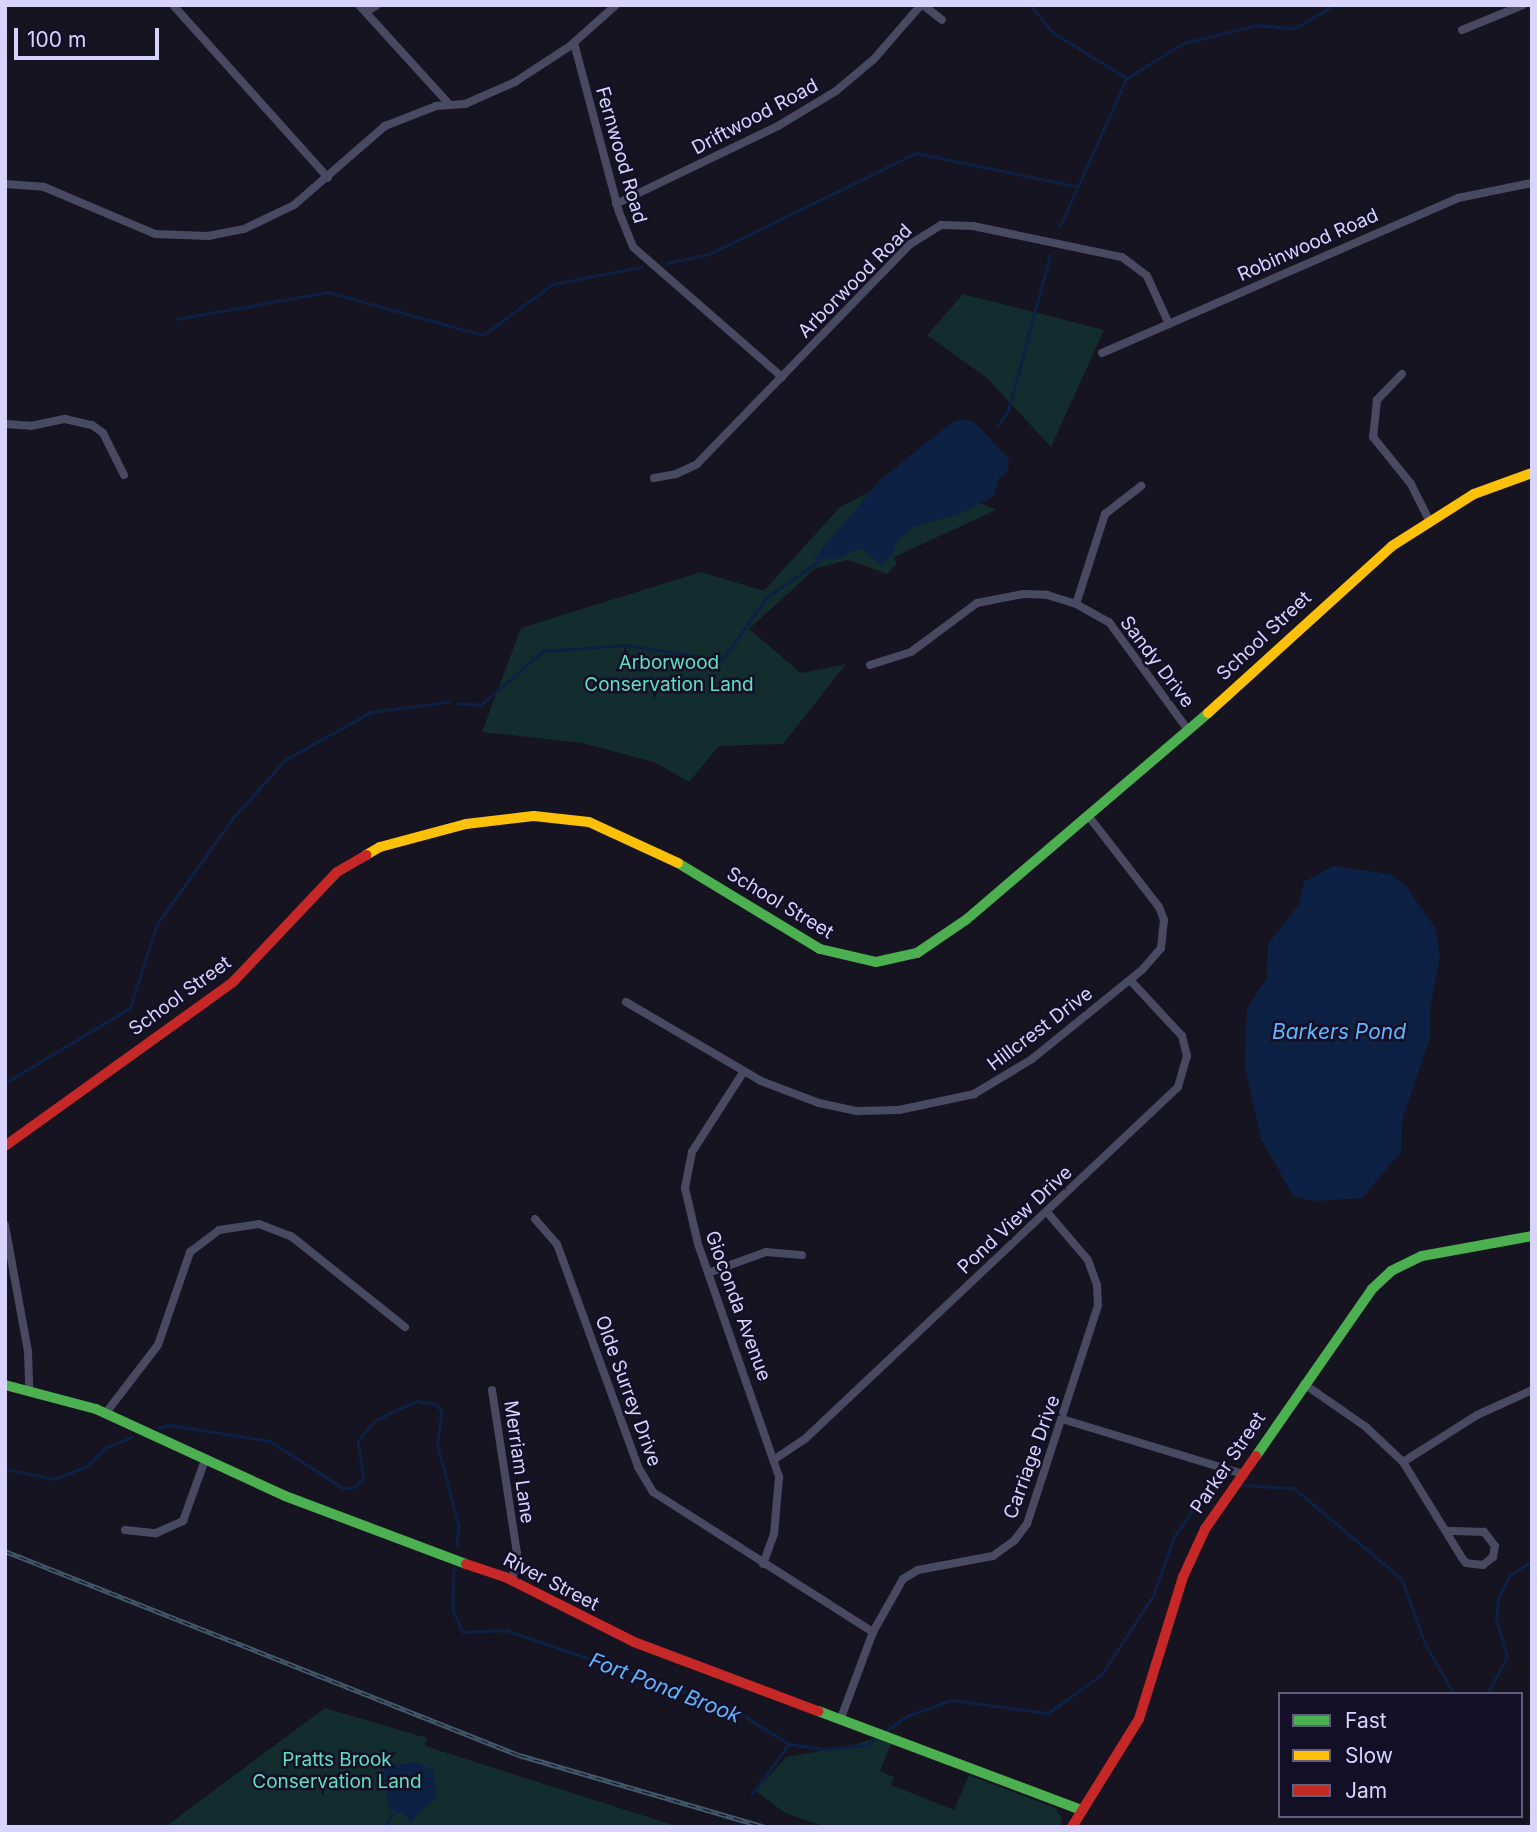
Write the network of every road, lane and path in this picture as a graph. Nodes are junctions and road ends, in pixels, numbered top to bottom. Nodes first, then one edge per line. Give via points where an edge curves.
1 (173, 5) edge
2 (377, 5) edge
3 (616, 5) edge
4 (922, 5) edge
5 (1523, 5) edge
6 (363, 9) edge
7 (942, 20) dead end
8 (1462, 30) dead end
9 (574, 43) junction
10 (450, 105) junction
11 (328, 178) junction
12 (1532, 183) edge
13 (5, 184) edge
14 (616, 204) junction
15 (1169, 324) junction
16 (1102, 353) dead end
17 (1402, 373) dead end
18 (782, 377) junction
19 (5, 424) edge
20 (1532, 473) edge
21 (124, 475) dead end
22 (654, 478) dead end
23 (1141, 486) dead end
24 (1429, 520) junction
25 (1076, 604) junction
26 (870, 665) dead end
27 (1188, 730) junction
28 (1090, 818) junction
29 (1130, 980) junction
30 (626, 1002) dead end
31 (744, 1071) junction
32 (5, 1146) edge
33 (1047, 1212) junction
34 (535, 1219) dead end
35 (5, 1225) edge
36 (1532, 1236) edge
37 (802, 1255) dead end
38 (708, 1273) junction
39 (405, 1327) dead end
40 (1304, 1384) junction
41 (5, 1385) edge
42 (29, 1390) junction
43 (492, 1390) dead end
44 (1532, 1390) edge
45 (105, 1414) junction
46 (1062, 1419) junction
47 (775, 1459) junction
48 (205, 1460) junction
49 (1403, 1462) junction
50 (1240, 1473) junction
51 (125, 1530) dead end
52 (1446, 1531) junction
53 (763, 1564) junction
54 (512, 1580) junction
55 (873, 1632) junction
56 (841, 1718) junction
57 (1082, 1810) junction
58 (1072, 1827) edge

1 - 11 street
2 - 6 street
3 - 9 street
4 - 7 street
4 - 14 street, Driftwood Road via 862,71 835,91 778,126
5 - 8 street
6 - 10 street
9 - 10 street via 506,87 465,104
9 - 14 street, Fernwood Road
10 - 11 street via 385,126
11 - 13 street via 269,219 208,236 155,234 126,226 44,187
12 - 15 street, Robinwood Road via 1458,198
14 - 18 street, Fernwood Road via 639,254
15 - 16 street, Robinwood Road
15 - 18 street, Arborwood Road via 1147,276 1130,260 951,223 915,239
17 - 24 street via 1377,400 1373,436 1411,484
18 - 22 street, Arborwood Road via 696,464
19 - 21 street via 31,426 65,419 92,425 103,433
20 - 24 street, School Street via 1474,494
23 - 25 street via 1105,514
24 - 27 street, School Street via 1305,621
25 - 26 street, Sandy Drive via 1023,594 989,600 956,616 911,652
25 - 27 street, Sandy Drive via 1109,622
27 - 28 street, School Street
28 - 29 street, Hillcrest Drive via 1155,899 1164,920 1161,948
28 - 32 street, School Street via 930,947 906,958 876,962 820,949 668,857 589,822 550,816 503,818 380,847 315,891 233,982
29 - 31 street, Hillcrest Drive via 1003,1080 932,1106 877,1111 838,1108 789,1094
29 - 33 street, Pond View Drive via 1182,1036 1187,1056 1182,1077 1171,1096
30 - 31 street, Hillcrest Drive
31 - 38 street, Gioconda Avenue via 699,1141 685,1178 688,1210
33 - 46 street, Carriage Drive via 1088,1260 1098,1294 1095,1325
33 - 47 street, Pond View Drive via 806,1438
34 - 53 street, Olde Surrey Drive via 557,1244 647,1484
35 - 42 street via 28,1352
36 - 40 street, Parker Street via 1431,1254 1391,1272 1372,1289
37 - 38 street via 766,1252
38 - 47 street, Gioconda Avenue
39 - 45 street via 291,1236 259,1224 219,1230 190,1252 158,1345
40 - 49 street via 1366,1427
40 - 50 street, Parker Street
41 - 42 street, River Street
42 - 45 street, River Street
43 - 54 street, Merriam Lane via 517,1553
44 - 49 street via 1477,1415
45 - 48 street, River Street
46 - 50 street
46 - 55 street, Carriage Drive via 1027,1524 1014,1541 993,1556 907,1575
47 - 53 street, Gioconda Avenue via 779,1497
48 - 51 street via 183,1521 156,1533
48 - 54 street, River Street via 388,1538
49 - 52 street
50 - 57 street, Parker Street via 1205,1529 1183,1577 1139,1719
52 - 52 street via 1466,1563 1483,1565 1493,1558 1495,1546 1484,1532
53 - 55 street, Olde Surrey Drive
54 - 56 street, River Street via 611,1633
55 - 56 street, Carriage Drive
56 - 57 street, River Street
57 - 58 street, Parker Street

